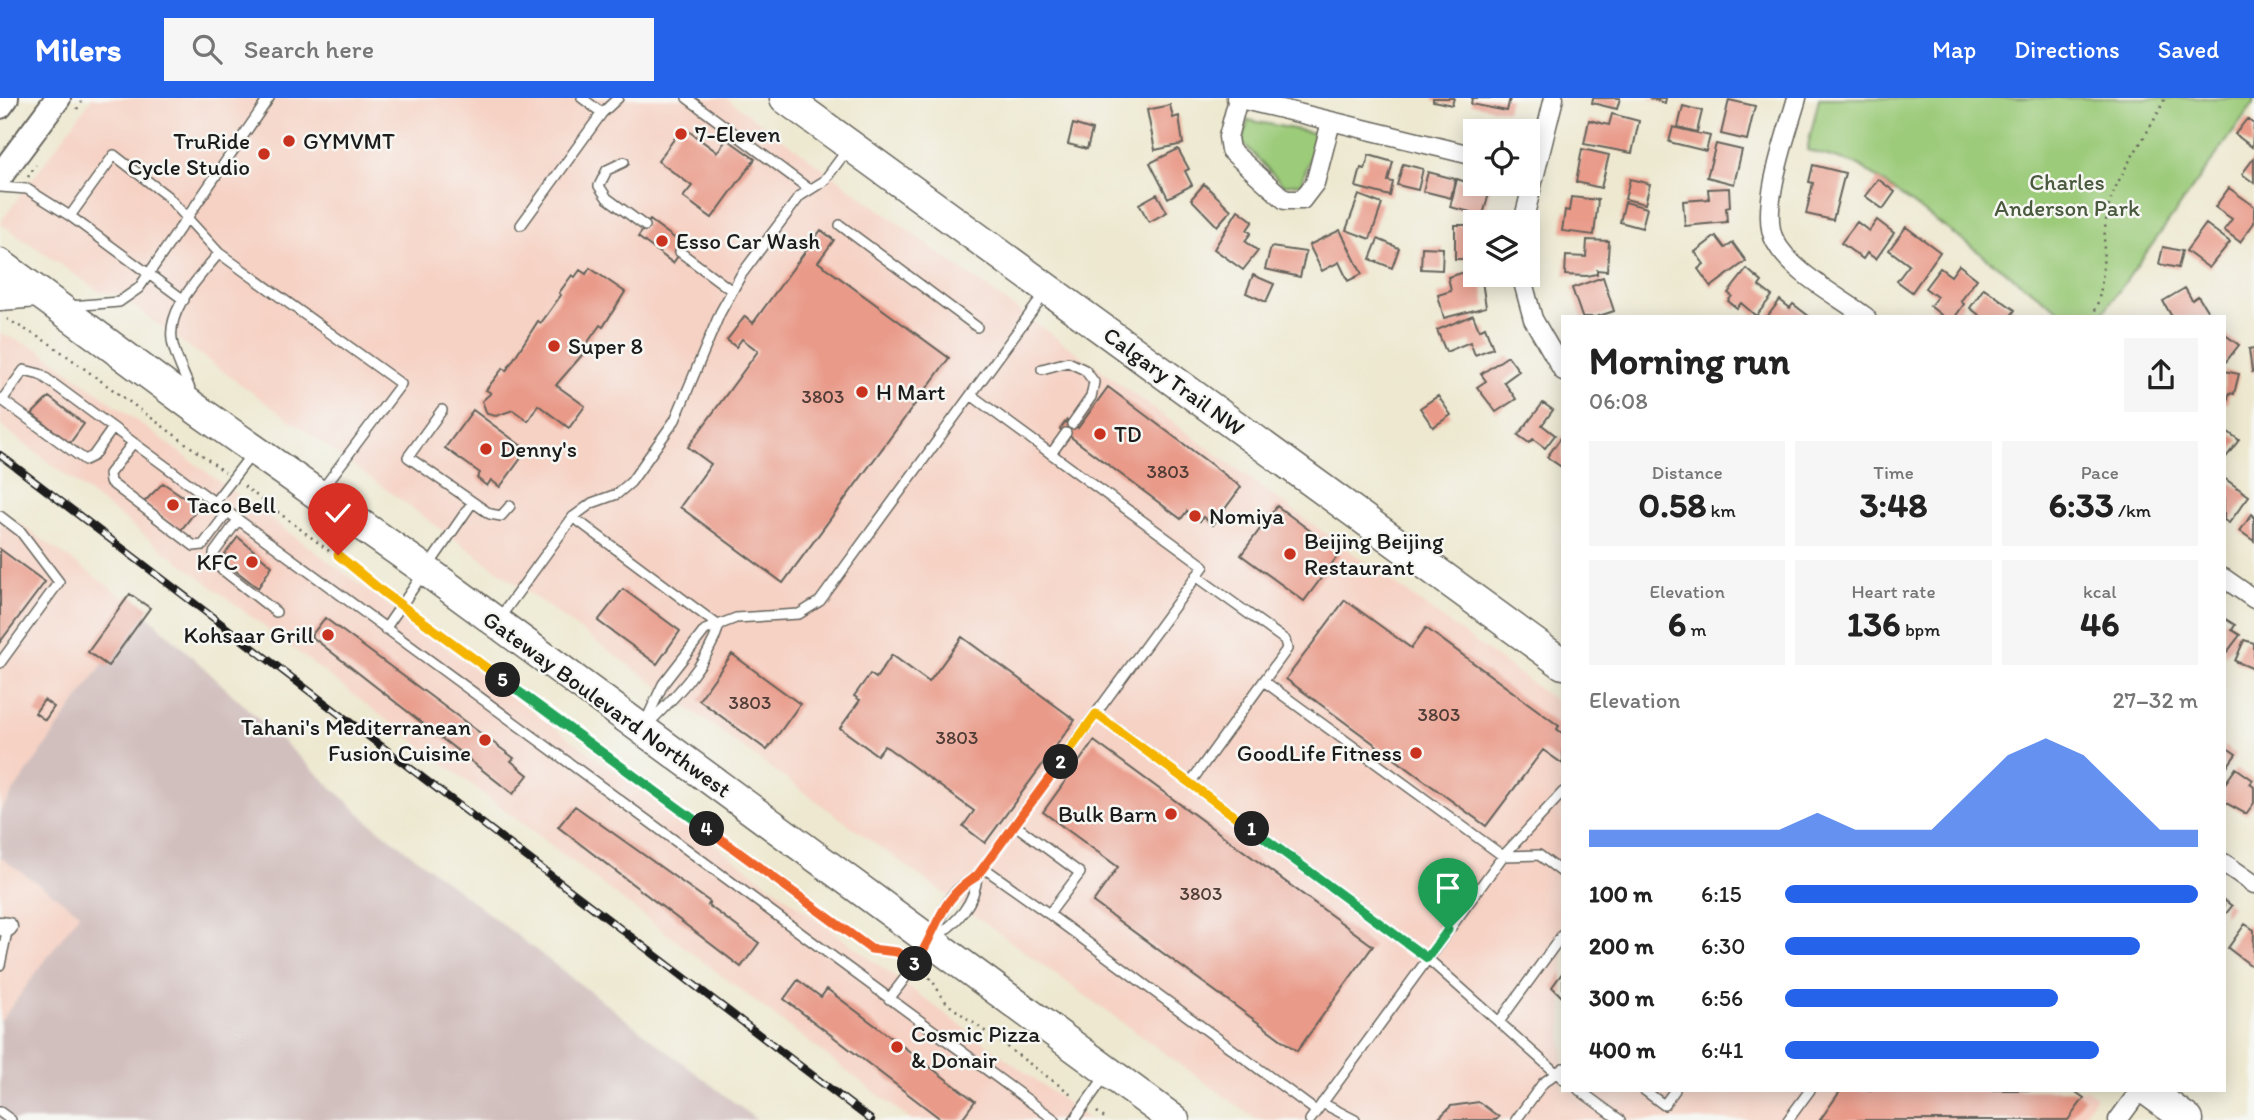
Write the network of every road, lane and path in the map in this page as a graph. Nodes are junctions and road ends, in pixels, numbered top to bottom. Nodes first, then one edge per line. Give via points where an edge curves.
1 (6, 98) edge
2 (85, 98) edge
3 (269, 98) edge
4 (582, 98) edge
5 (618, 98) edge
6 (687, 98) edge
7 (785, 98) edge
8 (1237, 98) edge
9 (1554, 98) edge
10 (1797, 98) edge
11 (2165, 98) edge
12 (67, 104) edge
13 (0, 106) edge
14 (1309, 107) edge
15 (602, 113) junction
16 (1331, 121) junction
17 (1540, 144) edge
18 (850, 146) junction
19 (1463, 153) edge
20 (624, 162) dead end
21 (0, 176) edge
22 (0, 187) edge
23 (809, 188) junction
24 (70, 216) junction
25 (187, 217) junction
26 (521, 225) dead end
27 (840, 225) dead end
28 (645, 226) dead end
29 (680, 252) dead end
30 (219, 253) junction
31 (0, 264) edge
32 (149, 274) junction
33 (1524, 287) edge
34 (1048, 289) junction
35 (731, 290) junction
36 (0, 295) edge
37 (48, 300) junction
38 (184, 300) junction
39 (1863, 315) edge
40 (2093, 315) edge
41 (0, 317) edge
42 (978, 327) dead end
43 (1561, 368) edge
44 (1042, 369) dead end
45 (971, 395) junction
46 (442, 410) dead end
47 (199, 411) junction
48 (1072, 424) dead end
49 (113, 428) junction
50 (1066, 433) dead end
51 (133, 443) junction
52 (255, 451) junction
53 (1051, 454) junction
54 (233, 478) junction
55 (318, 495) junction
56 (214, 503) junction
57 (472, 503) junction
58 (510, 506) dead end
59 (228, 513) junction
60 (0, 516) edge
61 (573, 517) junction
62 (238, 520) junction
63 (424, 569) junction
64 (1196, 576) junction
65 (2226, 579) edge
66 (2254, 599) edge
67 (401, 606) junction
68 (276, 612) dead end
69 (496, 624) junction
70 (719, 626) junction
71 (385, 629) junction
72 (0, 663) edge
73 (1561, 663) edge
74 (1265, 682) junction
75 (1096, 714) junction
76 (641, 730) junction
77 (1191, 783) junction
78 (1561, 794) edge
79 (1015, 825) junction
80 (1503, 856) junction
81 (2226, 864) edge
82 (984, 867) junction
83 (1561, 872) edge
84 (977, 876) junction
85 (2254, 884) edge
86 (1049, 914) junction
87 (4, 927) edge
88 (1561, 937) edge
89 (922, 953) junction
90 (1427, 958) junction
91 (0, 965) edge
92 (890, 999) junction
93 (1499, 1022) junction
94 (1109, 1071) junction
95 (1560, 1073) edge
96 (1582, 1092) edge
97 (1647, 1092) edge
98 (1674, 1092) edge
99 (1809, 1092) edge
100 (2139, 1092) edge
101 (2150, 1092) edge
102 (1086, 1104) junction
103 (1319, 1107) junction
104 (0, 1112) edge
105 (11, 1120) edge
106 (1055, 1120) edge
107 (1074, 1120) edge
108 (1107, 1120) edge
109 (1174, 1120) edge
110 (1310, 1120) edge
111 (1355, 1120) edge
112 (1516, 1120) edge
113 (1620, 1120) edge
114 (1788, 1120) edge
115 (2118, 1120) edge
116 (2188, 1120) edge

1 - 13 main road
2 - 12 path
3 - 25 lane
4 - 15 lane
5 - 15 lane
6 - 23 lane
7 - 18 highway, Calgary Trail NW
8 - 14 street
8 - 16 street via 1228,137 1230,150 1285,201 1302,200 1311,192
9 - 17 street
10 - 39 street via 1770,207 1773,238 1797,266
11 - 40 path via 2112,198 2102,232 2099,298
12 - 21 main road
14 - 16 street
15 - 26 lane
16 - 19 street
18 - 23 lane via 824,181
18 - 34 highway, Calgary Trail NW
20 - 28 lane via 607,170 599,186 607,198
22 - 24 lane via 27,188
23 - 35 lane
24 - 25 lane via 114,155
24 - 32 lane
25 - 30 lane
25 - 32 lane
27 - 42 lane
29 - 35 lane
30 - 38 lane
30 - 55 lane via 401,384
31 - 37 highway, Gateway Boulevard Northwest
32 - 37 lane via 119,302
32 - 38 lane
33 - 43 street via 1548,350
34 - 45 lane
34 - 73 highway, Calgary Trail NW
35 - 61 lane via 668,432 625,488
36 - 37 highway
37 - 47 highway, Gateway Boulevard Northwest
38 - 47 lane via 174,319 172,343
41 - 54 path via 41,338
44 - 48 lane via 1068,362 1094,382 1091,397
45 - 53 lane
45 - 70 lane via 813,607 799,614 736,618
46 - 57 lane via 408,457
47 - 52 highway, Gateway Boulevard Northwest
49 - 49 lane via 28,369 2,400 85,460
49 - 51 lane
50 - 53 lane
51 - 56 lane
51 - 59 lane via 109,474 110,482 194,546 203,545
52 - 54 lane
52 - 55 highway, Gateway Boulevard Northwest
53 - 64 lane via 1204,566
54 - 56 lane
54 - 67 path
55 - 63 highway, Gateway Boulevard Northwest
56 - 59 lane
57 - 58 lane via 495,517
57 - 63 lane
59 - 62 lane
60 - 72 lane via 21,532 59,582
61 - 69 lane
61 - 70 lane
62 - 68 lane via 214,553 214,563
62 - 71 lane
63 - 67 lane
63 - 69 highway, Gateway Boulevard Northwest
64 - 74 lane via 1284,640 1286,654
64 - 75 lane
65 - 66 street
67 - 71 lane
67 - 89 path via 871,949
69 - 76 highway, Gateway Boulevard Northwest
70 - 76 lane via 713,644 678,694
70 - 76 lane via 696,637 663,684
71 - 92 lane
74 - 77 lane
74 - 80 lane
75 - 77 lane
75 - 79 lane
76 - 89 highway, Gateway Boulevard Northwest
77 - 90 lane
78 - 80 lane
79 - 82 lane
79 - 86 lane via 1080,873
80 - 83 lane via 1539,855
80 - 90 lane
81 - 85 street
82 - 84 lane
82 - 86 lane
84 - 89 lane via 961,886 941,911
84 - 89 lane via 976,894 954,924
86 - 103 lane
87 - 91 lane
88 - 93 lane
89 - 92 lane
89 - 94 highway, Gateway Boulevard Northwest
89 - 102 path via 949,1005
90 - 93 lane
90 - 103 lane
92 - 106 lane
93 - 95 lane
94 - 102 lane
94 - 109 highway, Gateway Boulevard Northwest
95 - 112 lane via 1539,1088
96 - 113 lane
97 - 98 lane via 1664,1105
99 - 114 lane
100 - 115 street
101 - 116 highway
102 - 107 lane
102 - 108 path
103 - 110 lane
103 - 111 lane
104 - 105 lane

